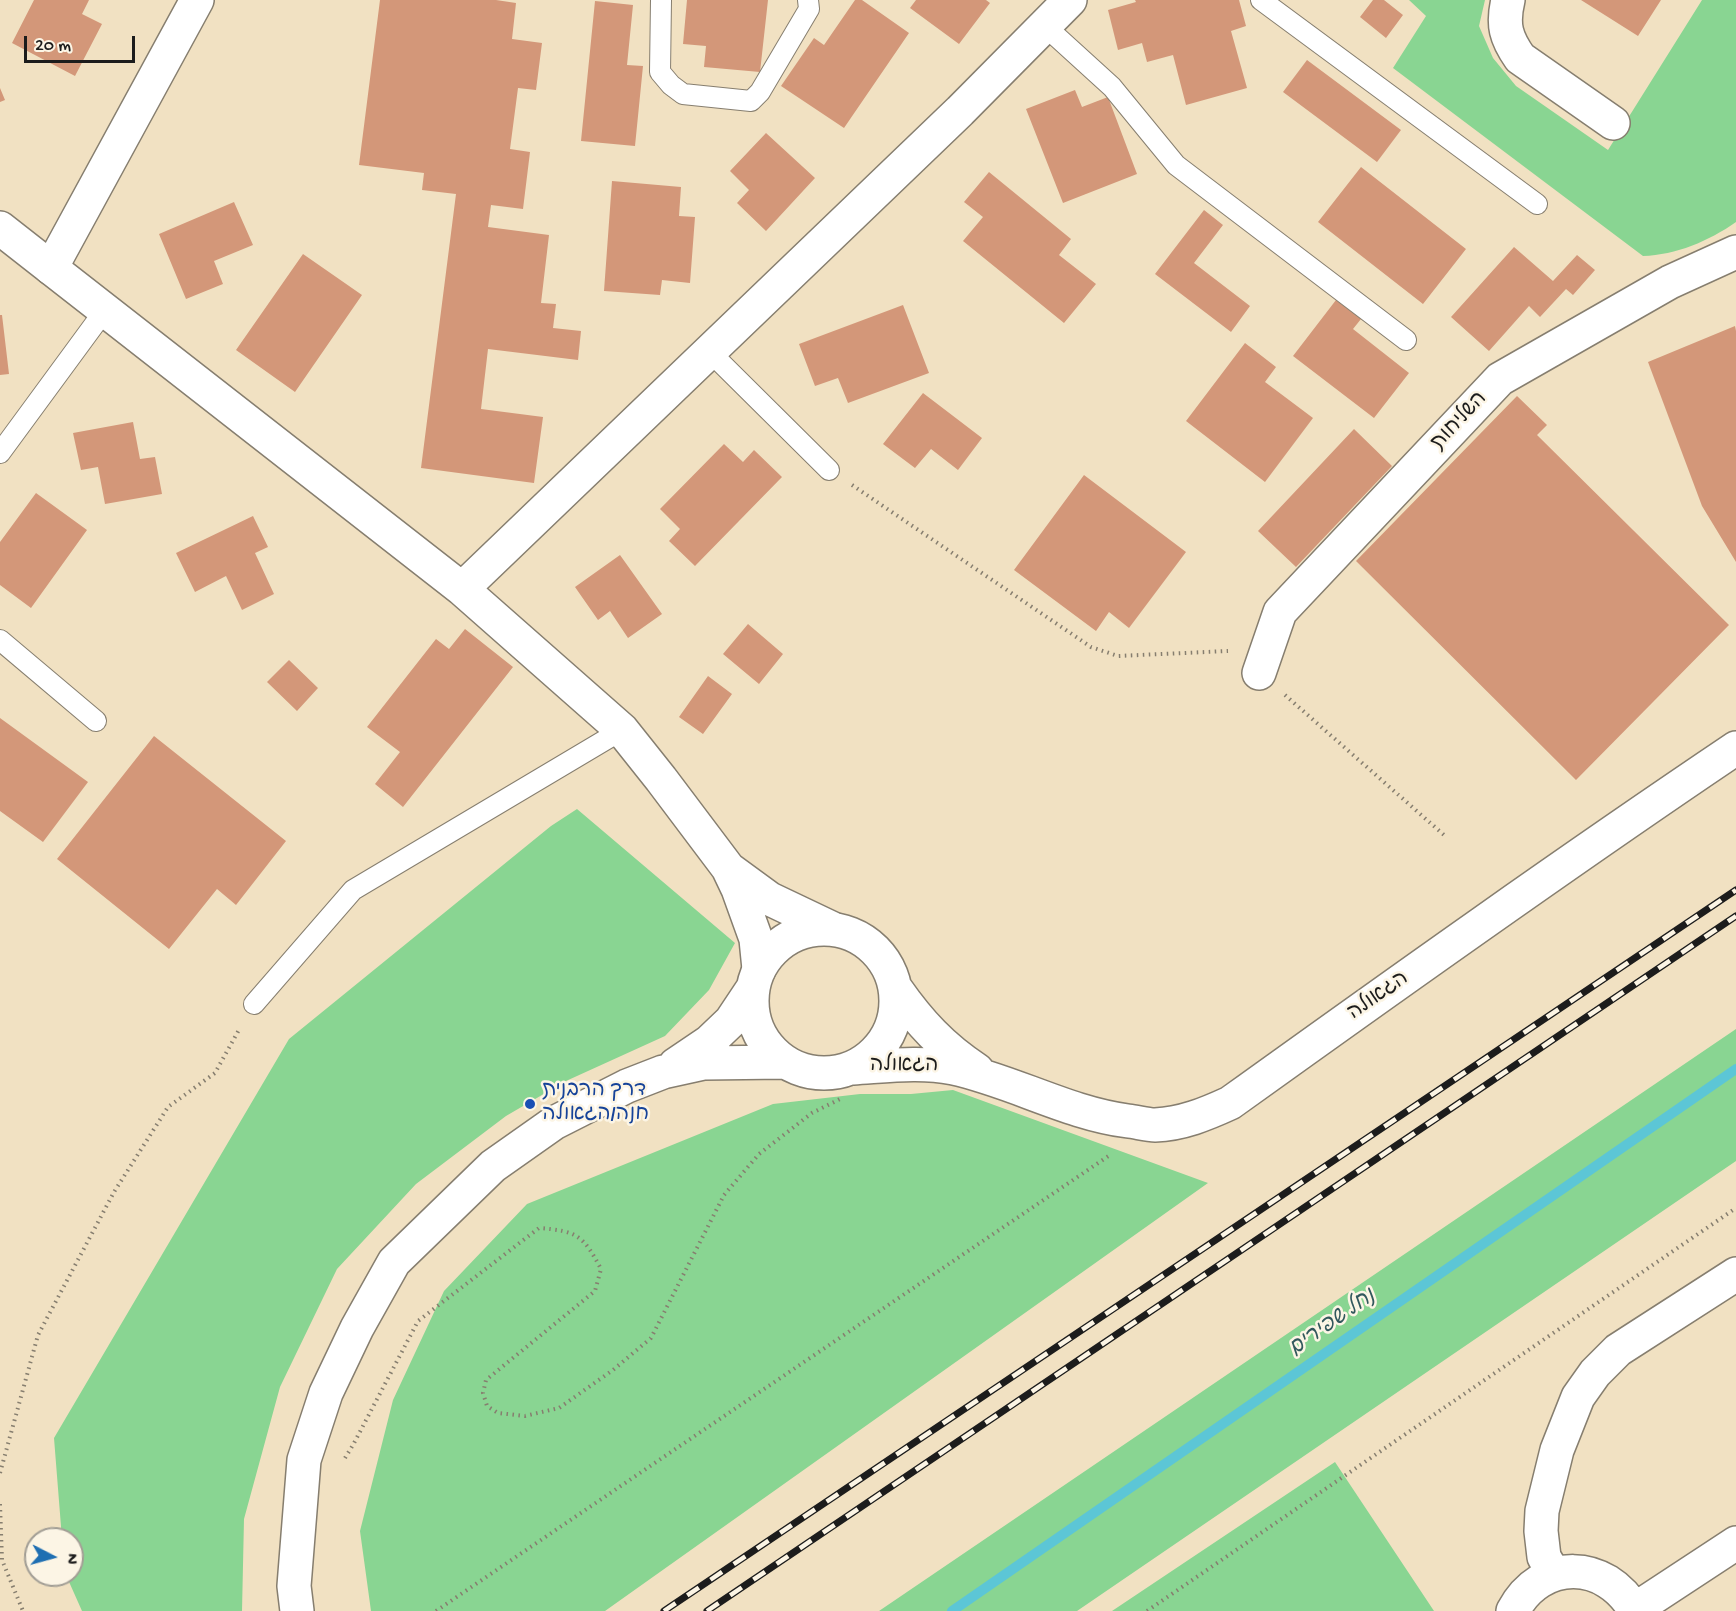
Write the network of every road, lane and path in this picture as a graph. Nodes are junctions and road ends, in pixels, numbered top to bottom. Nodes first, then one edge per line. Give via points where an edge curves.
1 (197, 0) edge
2 (661, 0) edge
3 (808, 0) edge
4 (1070, 0) edge
5 (1261, 0) edge
6 (1508, 0) edge
7 (1045, 27) junction
8 (1613, 123) dead end
9 (1537, 204) dead end
10 (0, 228) edge
11 (1736, 252) edge
12 (51, 268) junction
13 (105, 310) junction
14 (1406, 340) dead end
15 (710, 352) junction
16 (0, 453) edge
17 (829, 470) joint
18 (462, 589) junction
19 (0, 640) edge
20 (1259, 673) junction
21 (96, 721) dead end
22 (622, 730) junction
23 (1732, 759) edge
24 (1444, 835) dead end
25 (728, 868) junction
26 (831, 928) junction
27 (756, 979) junction
28 (896, 989) junction
29 (254, 1004) joint
30 (784, 1062) junction
31 (663, 1072) junction
32 (989, 1077) junction
33 (848, 1083) junction
34 (1156, 1125) junction
35 (1736, 1208) edge
36 (1736, 1274) edge
37 (341, 1463) dead end
38 (0, 1473) edge
39 (0, 1504) edge
40 (1736, 1543) edge
41 (1554, 1574) junction
42 (24, 1611) edge
43 (297, 1611) edge
44 (436, 1611) edge
45 (1147, 1611) edge
46 (1513, 1611) edge
47 (1635, 1611) edge

1 - 12 street
2 - 3 lane via 660,72 671,85 683,94 751,100 760,92 809,9
4 - 7 street
5 - 9 lane
6 - 8 street via 1505,30 1520,58
7 - 14 lane via 1112,87 1176,165
7 - 15 street
10 - 12 street
11 - 20 street, השליחות via 1670,282 1500,380 1280,612
12 - 13 street
13 - 16 lane
13 - 18 street
15 - 17 lane
15 - 18 street
17 - 20 path via 1091,647 1118,656 1233,651
18 - 22 street
19 - 21 lane
20 - 24 path
22 - 25 street
22 - 29 lane via 353,890
23 - 34 street, הגאולה via 1564,864 1230,1103 1197,1118
25 - 26 street via 770,899
25 - 27 street via 756,939
26 - 27 street via 789,938 772,950
26 - 28 street via 854,934 874,947 888,967
27 - 30 street via 752,1005 755,1022 771,1051
27 - 31 street via 731,1021 709,1042
28 - 32 street, הגאולה via 929,1032 956,1057
28 - 33 street via 896,1014 888,1036
29 - 38 path via 214,1072 168,1107 114,1192 38,1335
30 - 31 street via 704,1063
30 - 33 street
31 - 43 street via 554,1123 494,1166 394,1262 326,1392 304,1460 294,1586
32 - 33 street, הגאולה via 919,1064
32 - 34 street, הגאולה via 1103,1117
33 - 37 path via 759,1154 724,1195 651,1338 613,1370 559,1408 525,1416 498,1413 487,1406 483,1393 486,1380 595,1291 601,1269 588,1246 567,1230 539,1228 418,1321
34 - 44 path
35 - 45 path
36 - 41 street via 1618,1350 1578,1396 1557,1450 1542,1511 1544,1557
39 - 42 path via 2,1560
40 - 47 street
41 - 46 street via 1535,1583
41 - 47 street via 1578,1572 1601,1577 1615,1585

